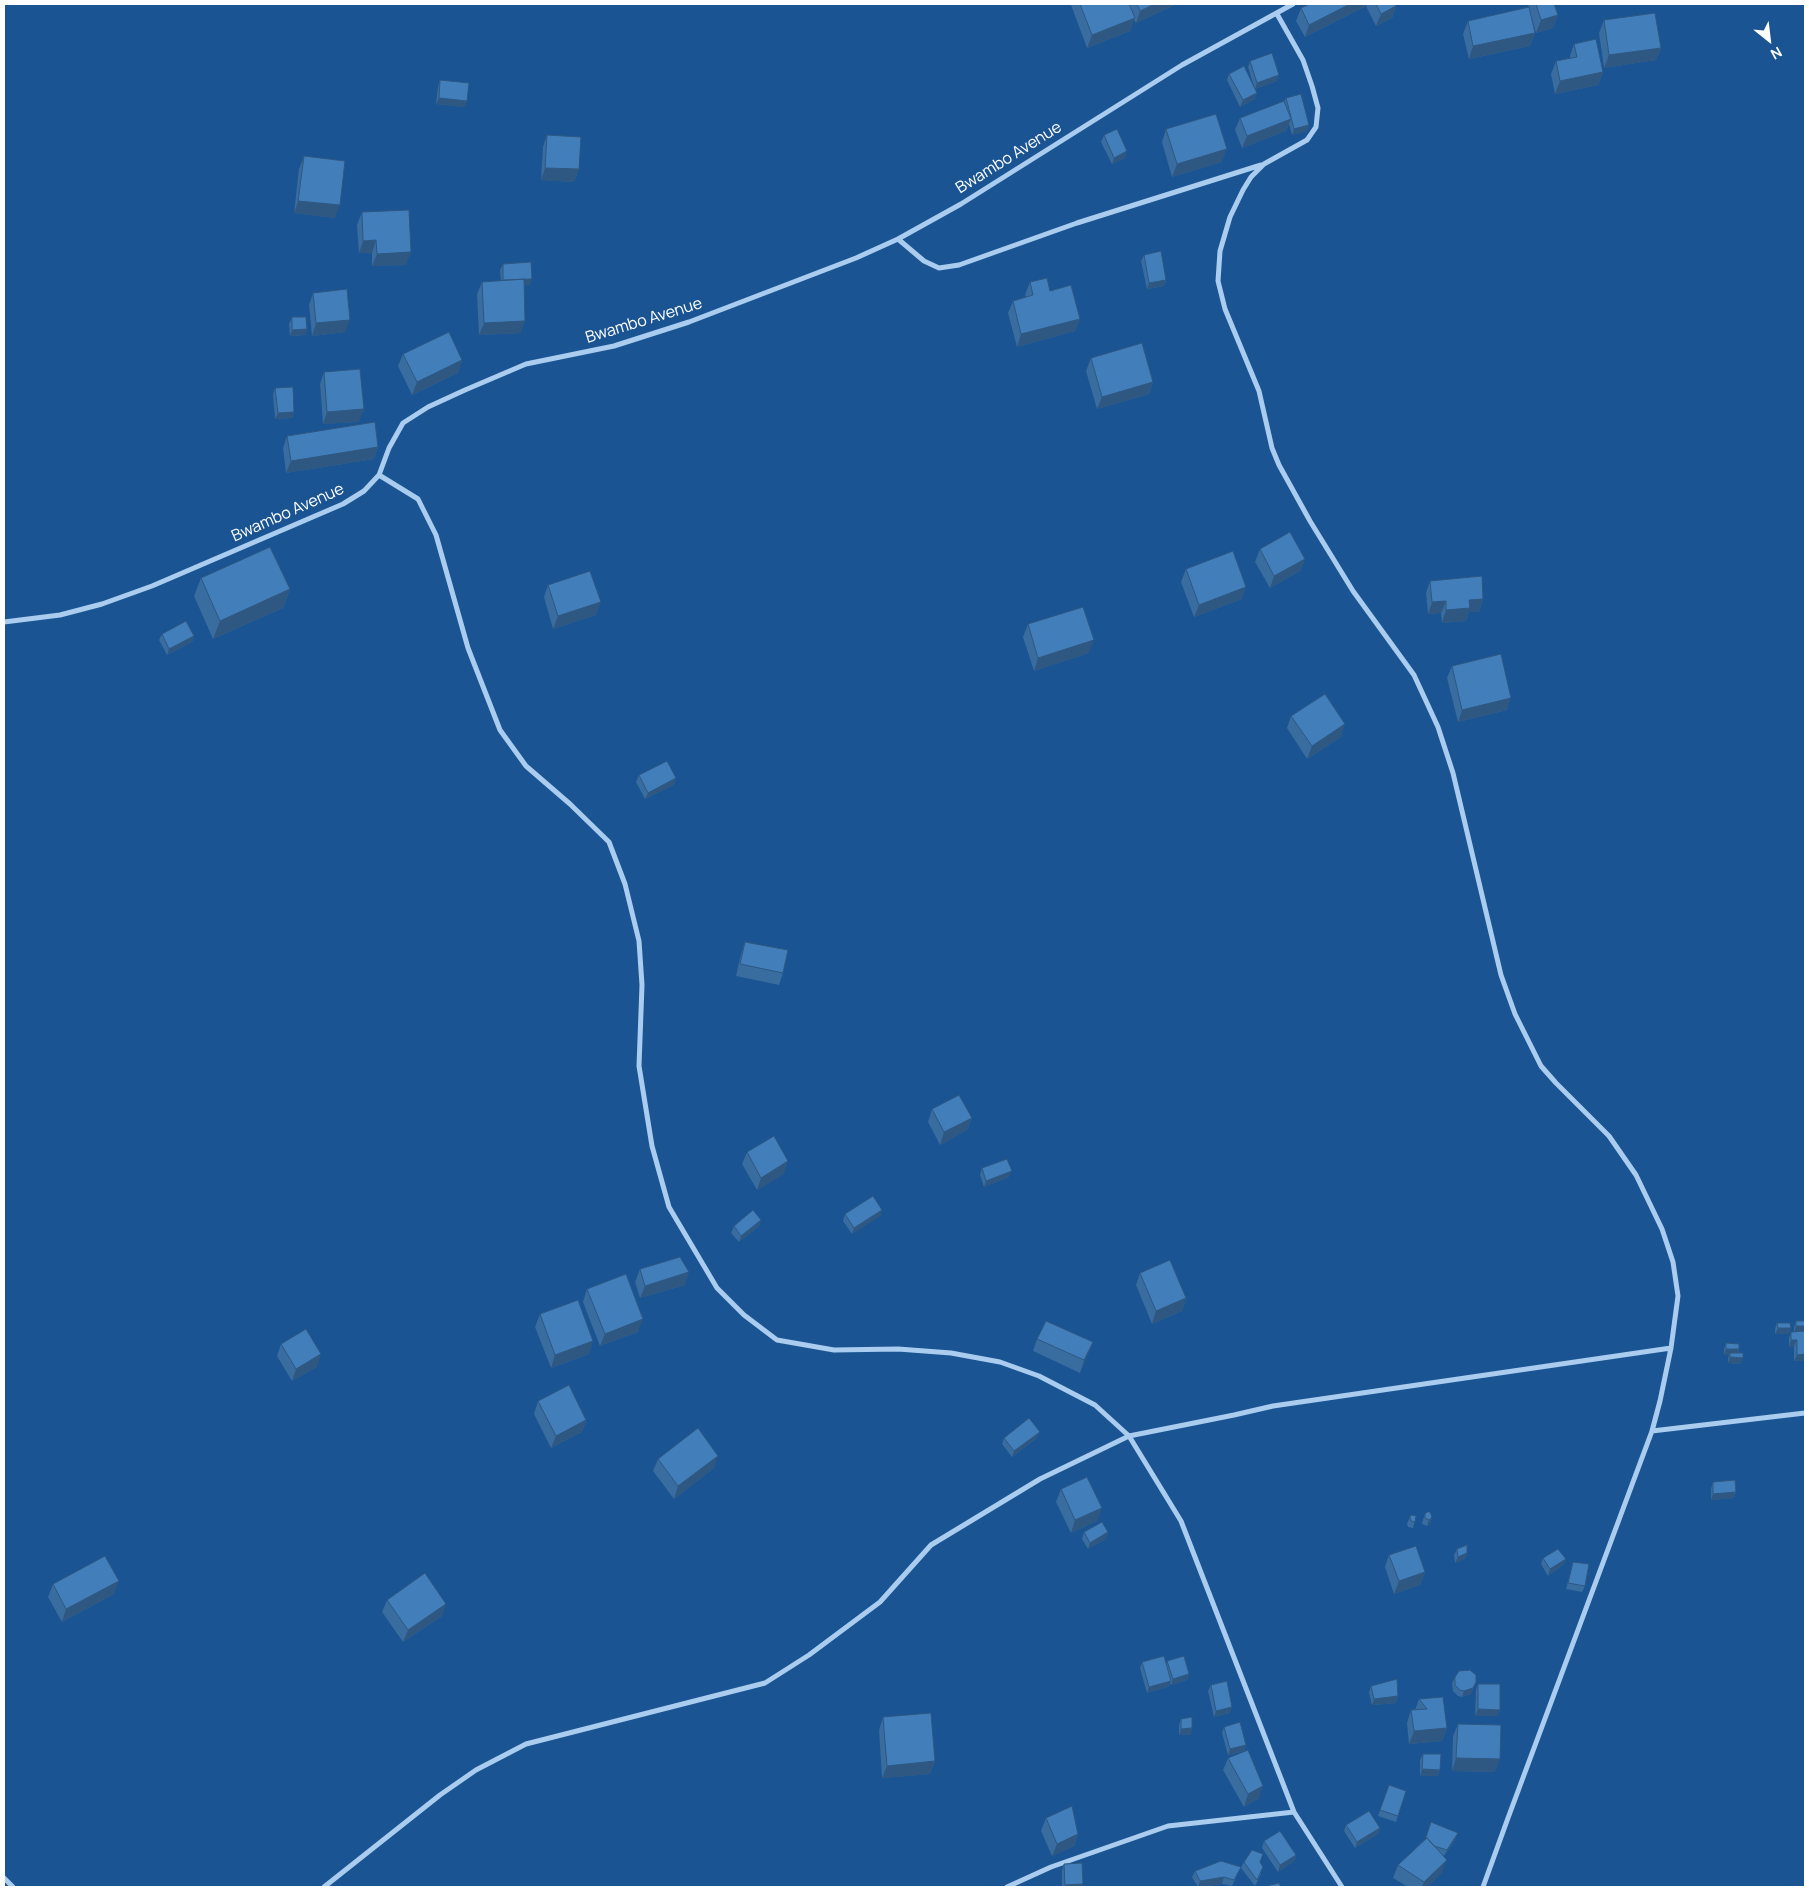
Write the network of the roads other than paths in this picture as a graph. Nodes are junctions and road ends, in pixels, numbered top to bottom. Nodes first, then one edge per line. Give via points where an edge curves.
1 (1293, 4) edge
2 (1277, 14) junction
3 (1264, 164) junction
4 (898, 239) junction
5 (379, 475) junction
6 (4, 622) edge
7 (1671, 1348) junction
8 (1805, 1413) edge
9 (1652, 1431) junction
10 (1129, 1436) junction
11 (1294, 1812) junction
12 (4, 1878) edge
13 (14, 1887) edge
14 (324, 1887) edge
15 (1007, 1887) edge
16 (1342, 1887) edge
17 (1483, 1887) edge

1 - 2 street, Bwambo Avenue
2 - 3 street via 1303,60 1318,108 1316,127 1306,140
2 - 4 street, Bwambo Avenue via 1182,65 961,204
3 - 4 street via 1077,222 959,265 939,268 924,262
3 - 7 street via 1251,176 1230,217 1220,251 1218,281 1225,309 1259,391 1272,448 1310,521 1353,591 1414,675 1430,707 1453,773 1501,975 1524,1035 1546,1071 1623,1154 1662,1229 1673,1262 1678,1296
4 - 5 street, Bwambo Avenue via 689,322 614,346 526,364 465,390 403,423
5 - 6 street, Bwambo Avenue via 364,491 344,504 152,586 69,613
5 - 10 street via 418,498 436,535 468,648 500,730 526,766 609,842 625,884 638,941 642,985 638,1066 652,1146 669,1207 716,1288 777,1340 834,1350 898,1349 951,1353 1000,1362 1038,1376 1095,1405
7 - 9 street
7 - 10 street via 1274,1406
8 - 9 street
9 - 17 street
10 - 11 street via 1181,1521
10 - 14 street via 1040,1479 931,1545 880,1602 765,1683 526,1744 454,1785
11 - 15 street via 1168,1826 1051,1867
11 - 16 street
12 - 13 street

